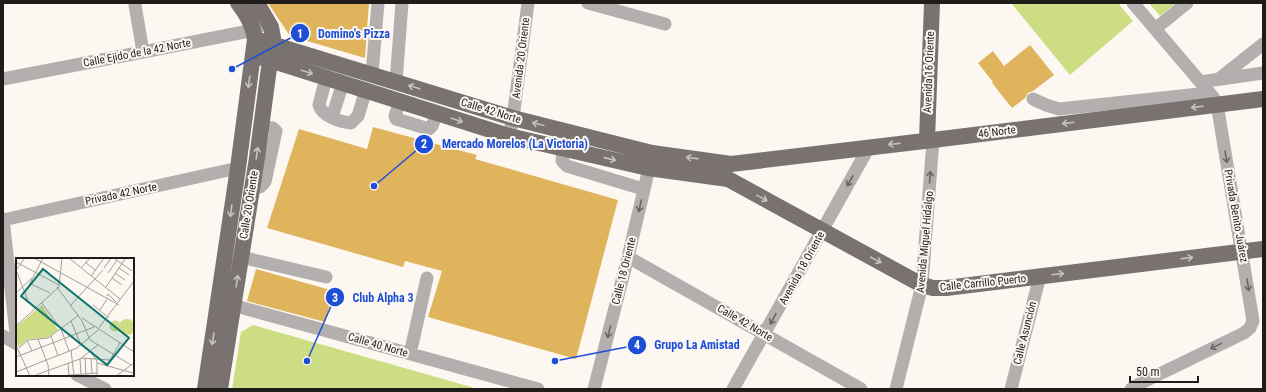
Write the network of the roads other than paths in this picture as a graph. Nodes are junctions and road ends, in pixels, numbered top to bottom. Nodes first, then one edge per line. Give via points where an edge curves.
1 (238, 3) edge
2 (257, 3) edge
3 (378, 3) edge
4 (402, 3) edge
5 (528, 3) edge
6 (588, 3) edge
7 (932, 3) edge
8 (939, 3) edge
9 (1133, 3) edge
10 (1187, 3) edge
11 (134, 5) dead end
12 (268, 21) junction
13 (665, 24) dead end
14 (1155, 29) junction
15 (255, 34) junction
16 (272, 44) junction
17 (1263, 44) edge
18 (143, 52) junction
19 (253, 56) junction
20 (270, 60) junction
21 (1263, 73) edge
22 (372, 74) junction
23 (326, 78) junction
24 (1220, 78) junction
25 (3, 79) edge
26 (396, 82) junction
27 (1200, 82) junction
28 (343, 83) junction
29 (366, 90) junction
30 (1263, 98) edge
31 (1033, 99) dead end
32 (1213, 99) junction
33 (332, 117) junction
34 (513, 118) junction
35 (509, 136) junction
36 (930, 140) junction
37 (868, 147) junction
38 (563, 149) junction
39 (650, 160) junction
40 (238, 168) junction
41 (730, 171) junction
42 (643, 189) junction
43 (3, 220) edge
44 (822, 232) junction
45 (1263, 249) edge
46 (1242, 251) junction
47 (241, 256) junction
48 (628, 257) junction
49 (1040, 276) junction
50 (326, 277) dead end
51 (427, 278) dead end
52 (922, 286) junction
53 (226, 303) junction
54 (16, 334) edge
55 (764, 334) junction
56 (3, 336) edge
57 (16, 342) edge
58 (410, 354) junction
59 (79, 376) edge
60 (105, 389) edge
61 (205, 389) edge
62 (220, 389) edge
63 (538, 389) edge
64 (594, 389) edge
65 (733, 389) edge
66 (861, 389) edge
67 (896, 389) edge
68 (1011, 389) edge
69 (1131, 389) edge

1 - 15 main road via 248,16
2 - 12 main road, Calle 20 Oriente
3 - 22 street
4 - 26 street
5 - 34 street, Avenida 20 Oriente
6 - 13 street
7 - 36 main road, Avenida 16 Oriente
8 - 36 main road, Avenida 16 Oriente
9 - 14 street
10 - 14 street
11 - 18 street
12 - 15 street, Calle Ejido de la 42 Norte
12 - 16 main road, Calle 20 Oriente via 273,32
14 - 27 street
15 - 16 main road, Calle 42 Norte
15 - 18 street, Calle Ejido de la 42 Norte
15 - 19 main road, Calle 20 Oriente
16 - 20 main road, Calle 20 Oriente
16 - 22 main road, Calle 42 Norte
17 - 24 street
18 - 25 street, Calle Ejido de la 42 Norte
19 - 20 main road, Calle 42 Norte
19 -> 40 main road, Calle 20 Oriente
20 -> 23 main road, Calle 42 Norte
20 - 47 main road, Calle 20 Oriente
21 - 24 street
22 - 26 main road, Calle 42 Norte
23 - 28 main road, Calle 42 Norte
23 - 33 street via 319,105 323,113
24 - 27 street
34 -> 26 main road, Calle 42 Norte
27 - 32 street
28 - 29 main road, Calle 42 Norte
28 - 33 street
29 - 33 street via 355,120 347,123
29 -> 35 main road, Calle 42 Norte
30 - 32 main road, 46 Norte
31 - 32 street via 1059,109
32 -> 36 main road, 46 Norte
32 -> 46 street, Privada Benito Juárez
34 - 35 street, Avenida 20 Oriente
39 -> 34 main road, Calle 42 Norte
35 - 38 main road, Calle 42 Norte
36 -> 37 main road, 46 Norte
52 -> 36 street, Avenida Miguel Hidalgo
37 - 41 main road, 46 Norte
37 -> 44 street, Avenida 18 Oriente
38 -> 39 main road, Calle 42 Norte
38 - 42 street via 562,161 567,166
39 - 41 main road, Calle 42 Norte
39 - 42 street, Calle 18 Oriente
40 - 43 street, Privada 42 Norte
40 -> 53 main road, Calle 20 Oriente
41 -> 44 main road, Calle Carrillo Puerto
42 -> 48 street, Calle 18 Oriente
43 - 54 street
44 -> 52 main road, Calle Carrillo Puerto
44 -> 55 street, Avenida 18 Oriente
45 - 46 main road, Calle Carrillo Puerto
49 -> 46 main road, Calle Carrillo Puerto
46 -> 69 street, Privada Benito Juárez via 1253,321 1250,328
47 - 50 street
53 -> 47 main road, Calle 20 Oriente
48 - 55 street, Calle 42 Norte
48 -> 64 street, Calle 18 Oriente
49 - 52 main road, Calle Carrillo Puerto via 946,288
49 - 68 street, Calle Asunción
51 - 58 street
52 - 67 street, Avenida Miguel Hidalgo
53 - 58 street, Calle 40 Norte
53 -> 61 main road, Calle 20 Oriente
53 - 62 main road, Calle 20 Oriente
55 - 65 street, Avenida 18 Oriente
55 - 66 street, Calle 42 Norte
56 - 57 street
58 - 63 street, Calle 40 Norte
59 - 60 street

